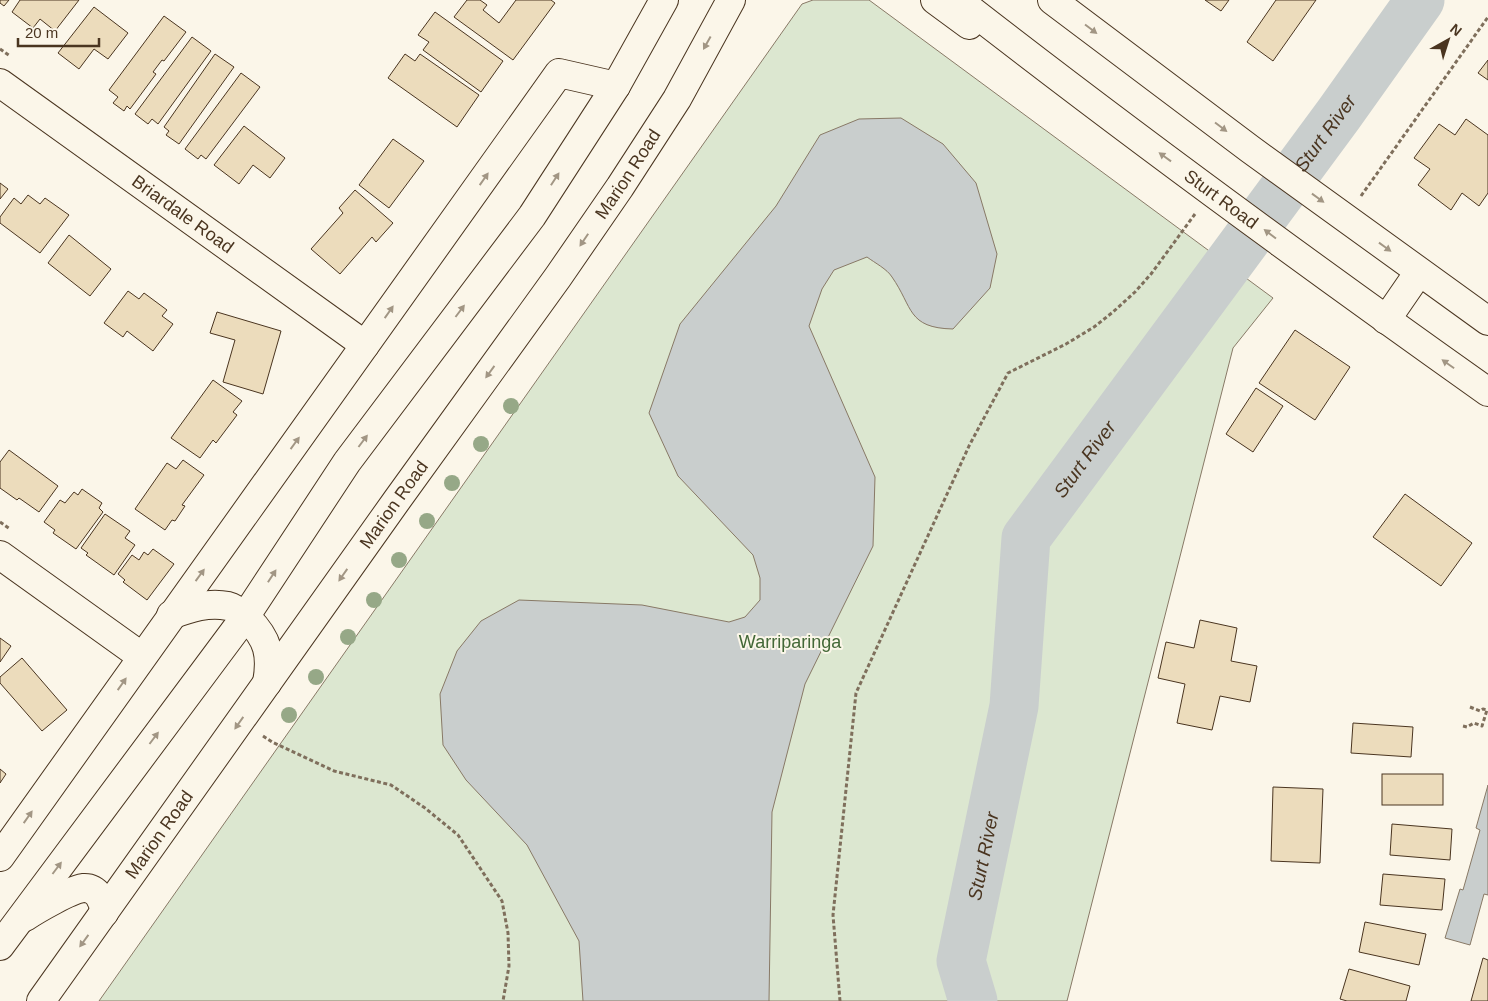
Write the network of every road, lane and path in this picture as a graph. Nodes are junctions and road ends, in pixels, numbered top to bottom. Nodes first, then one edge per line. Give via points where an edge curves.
1 (664, 0) edge
2 (731, 0) edge
3 (935, 0) edge
4 (958, 0) edge
5 (1052, 0) edge
6 (1488, 17) edge
7 (0, 84) edge
8 (616, 86) junction
9 (1070, 87) junction
10 (1209, 202) junction
11 (1346, 218) junction
12 (1419, 272) junction
13 (1386, 320) junction
14 (1488, 321) edge
15 (365, 346) junction
16 (1488, 392) edge
17 (0, 555) edge
18 (171, 615) junction
19 (245, 616) junction
20 (141, 656) junction
21 (267, 683) junction
22 (1470, 707) dead end
23 (1488, 710) edge
24 (240, 721) junction
25 (1463, 726) dead end
26 (0, 857) edge
27 (104, 913) junction
28 (17, 921) junction
29 (0, 946) edge
30 (41, 1001) edge
31 (503, 1001) edge
32 (840, 1001) edge

1 - 8 main road
2 -> 21 main road, Marion Road via 677,98 564,269
3 - 9 main road via 987,38
4 - 9 main road, Sturt Road
5 -> 11 main road
6 - 11 path
7 - 15 main road, Briardale Road
15 -> 8 main road via 559,73
19 -> 8 main road via 347,462 532,216
10 -> 9 main road, Sturt Road
13 -> 10 main road, Sturt Road via 1309,264
10 - 32 path via 1151,274 1113,312 1066,344 1008,373 969,446 856,693 833,915
11 -> 12 main road
12 - 13 main road
12 - 14 main road
16 -> 13 main road, Sturt Road
18 -> 15 main road
17 - 20 main road
18 - 19 main road via 197,606 218,605 232,607
18 - 20 main road
19 - 21 main road via 266,643 270,666
28 -> 19 main road
26 -> 20 main road
21 - 24 main road, Marion Road
22 - 23 path
23 - 25 path via 1482,726 1474,723
24 -> 27 main road, Marion Road
24 - 31 path via 272,742 334,771 391,785 458,835 502,901 510,966
27 - 28 main road via 100,897 83,888
27 -> 30 main road, Marion Road
28 - 29 main road

